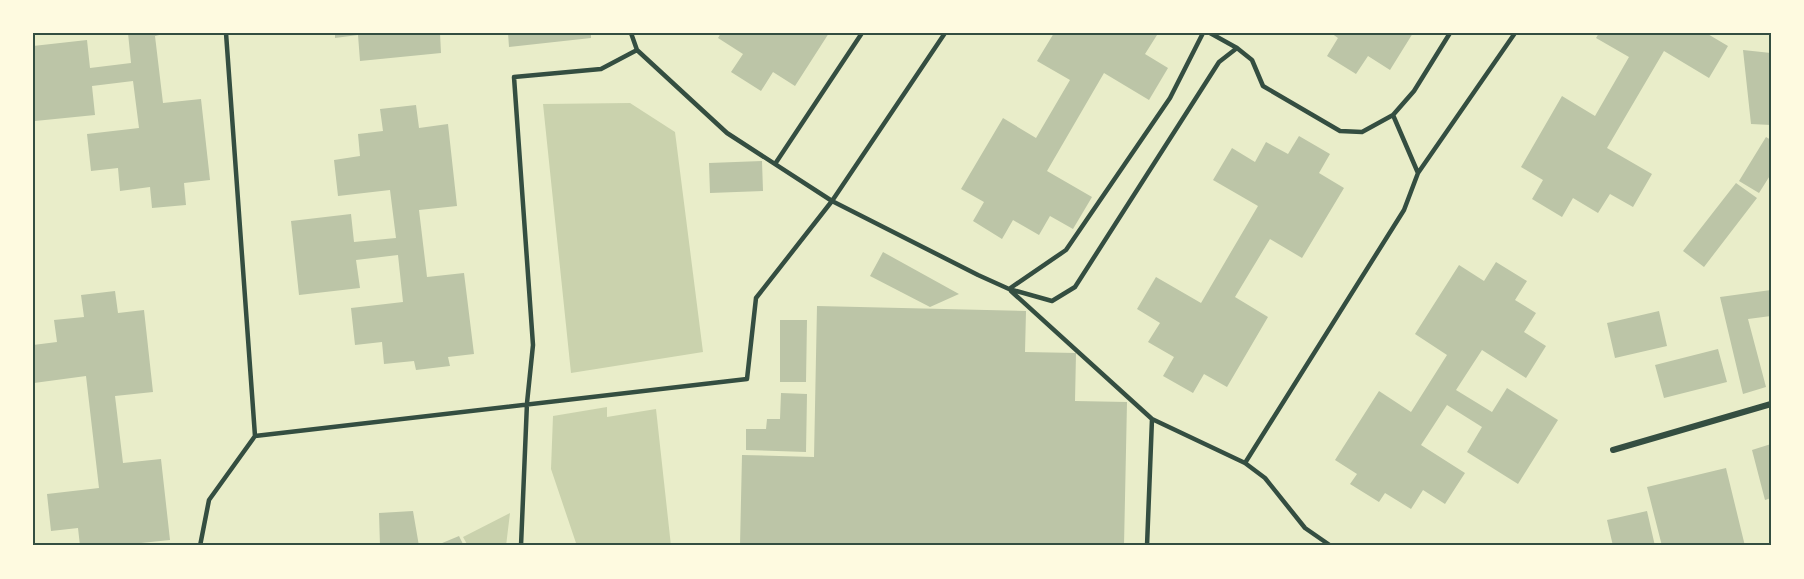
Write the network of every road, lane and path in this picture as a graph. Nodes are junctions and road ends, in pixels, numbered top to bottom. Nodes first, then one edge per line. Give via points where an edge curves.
1 (226, 33) edge
2 (631, 33) edge
3 (862, 33) edge
4 (945, 33) edge
5 (1203, 33) edge
6 (1210, 33) edge
7 (1449, 33) edge
8 (1515, 33) edge
9 (1237, 48) junction
10 (637, 50) junction
11 (1393, 115) junction
12 (775, 164) junction
13 (1418, 172) junction
14 (832, 201) junction
15 (1009, 289) junction
16 (527, 403) junction
17 (1771, 404) edge
18 (1152, 418) junction
19 (255, 436) junction
20 (1613, 450) dead end
21 (1245, 463) junction
22 (200, 546) edge
23 (521, 546) edge
24 (1147, 546) edge
25 (1331, 546) edge

1 - 19 lane
2 - 10 lane
3 - 12 lane
4 - 14 lane
5 - 15 lane via 1170,98 1066,250
6 - 9 lane
7 - 11 lane via 1414,91
8 - 13 lane
9 - 11 lane via 1252,60 1263,86 1340,131 1362,132
9 - 15 lane via 1219,62 1075,287 1052,301
10 - 12 lane via 727,133
10 - 16 lane via 601,69 514,77 533,345
11 - 13 lane
12 - 14 lane
13 - 21 lane via 1404,210
14 - 15 lane
14 - 16 lane via 756,298 747,379
15 - 18 lane
16 - 19 lane
16 - 23 lane
17 - 20 street
18 - 21 lane
18 - 24 lane
19 - 22 lane via 209,500
21 - 25 lane via 1265,478 1305,528

